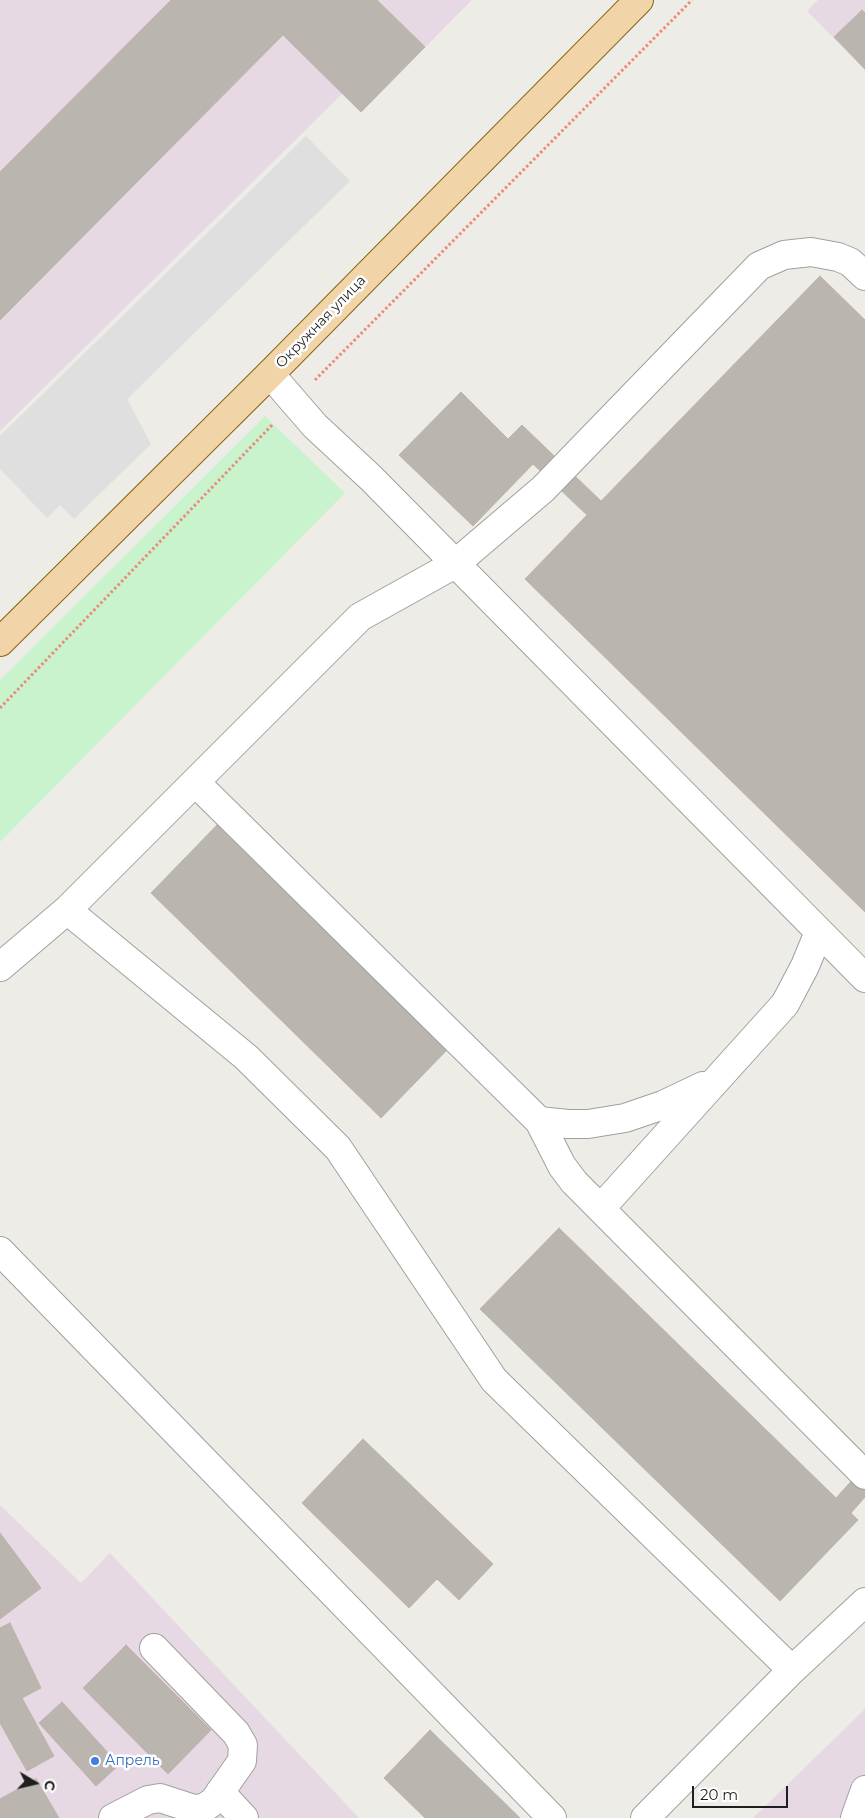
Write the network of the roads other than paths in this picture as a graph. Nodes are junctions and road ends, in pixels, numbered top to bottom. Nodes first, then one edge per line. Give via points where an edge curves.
1 (639, 0) edge
2 (865, 276) edge
3 (270, 374) junction
4 (455, 564) junction
5 (0, 642) edge
6 (196, 783) junction
7 (67, 910) junction
8 (819, 932) junction
9 (0, 968) edge
10 (865, 978) edge
11 (713, 1081) junction
12 (539, 1121) junction
13 (601, 1208) junction
14 (0, 1251) edge
15 (865, 1475) edge
16 (865, 1602) edge
17 (154, 1648) dead end
18 (792, 1670) junction
19 (865, 1790) edge
20 (220, 1792) junction
21 (113, 1818) edge
22 (244, 1818) edge
23 (552, 1818) edge
24 (645, 1818) edge
25 (855, 1818) edge

1 - 3 main road, Окружная улица
2 - 4 lane via 850,262 811,252 784,255 759,266 543,489
3 - 4 lane via 315,426
3 - 5 main road, Окружная улица
4 - 6 lane via 360,617
4 - 8 lane
6 - 7 lane
6 - 12 lane
7 - 9 lane
7 - 18 lane via 246,1057 338,1148 494,1380
8 - 10 lane
8 - 11 lane via 785,1004
11 - 12 lane via 625,1118 588,1124
11 - 13 lane
12 - 13 lane via 562,1166
13 - 15 lane
14 - 23 lane
16 - 18 lane
17 - 20 lane via 236,1732 243,1745 242,1761
18 - 24 lane
19 - 25 lane
20 - 21 lane via 204,1808 194,1809 160,1798 148,1800
20 - 22 lane

